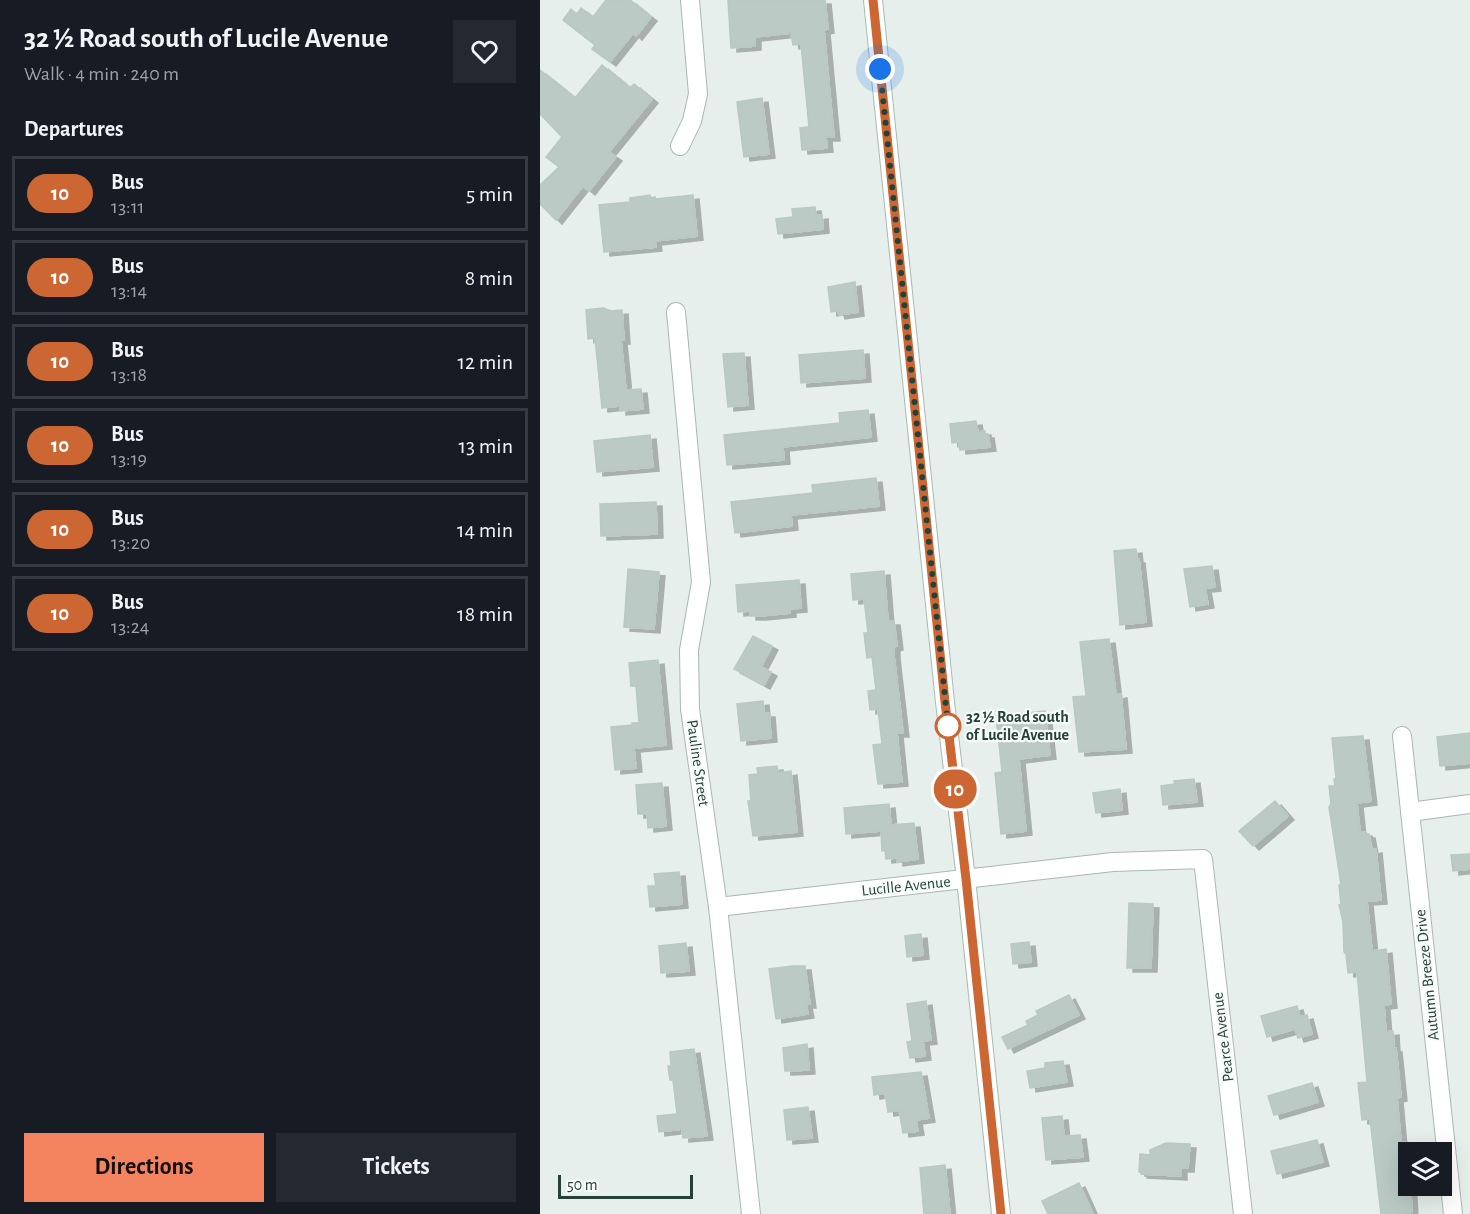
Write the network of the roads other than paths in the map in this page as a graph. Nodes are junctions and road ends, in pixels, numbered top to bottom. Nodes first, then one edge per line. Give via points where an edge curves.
1 (690, 0) edge
2 (873, 0) edge
3 (680, 147) dead end
4 (676, 312) dead end
5 (1402, 736) dead end
6 (1470, 804) edge
7 (1410, 812) junction
8 (1203, 859) joint
9 (966, 879) junction
10 (718, 907) junction
11 (1458, 1209) edge
12 (751, 1214) edge
13 (1001, 1214) edge
14 (1243, 1214) edge

1 - 3 street via 698,94 692,121
2 - 9 street
4 - 10 street, Pauline Street via 701,582 689,650 690,709
5 - 7 street, Autumn Breeze Drive
6 - 7 street
7 - 11 street, Autumn Breeze Drive
8 - 9 street, Lucille Avenue via 1113,862
8 - 14 street, Pearce Avenue
9 - 10 street, Lucille Avenue
9 - 13 street
10 - 12 street, Pauline Street

